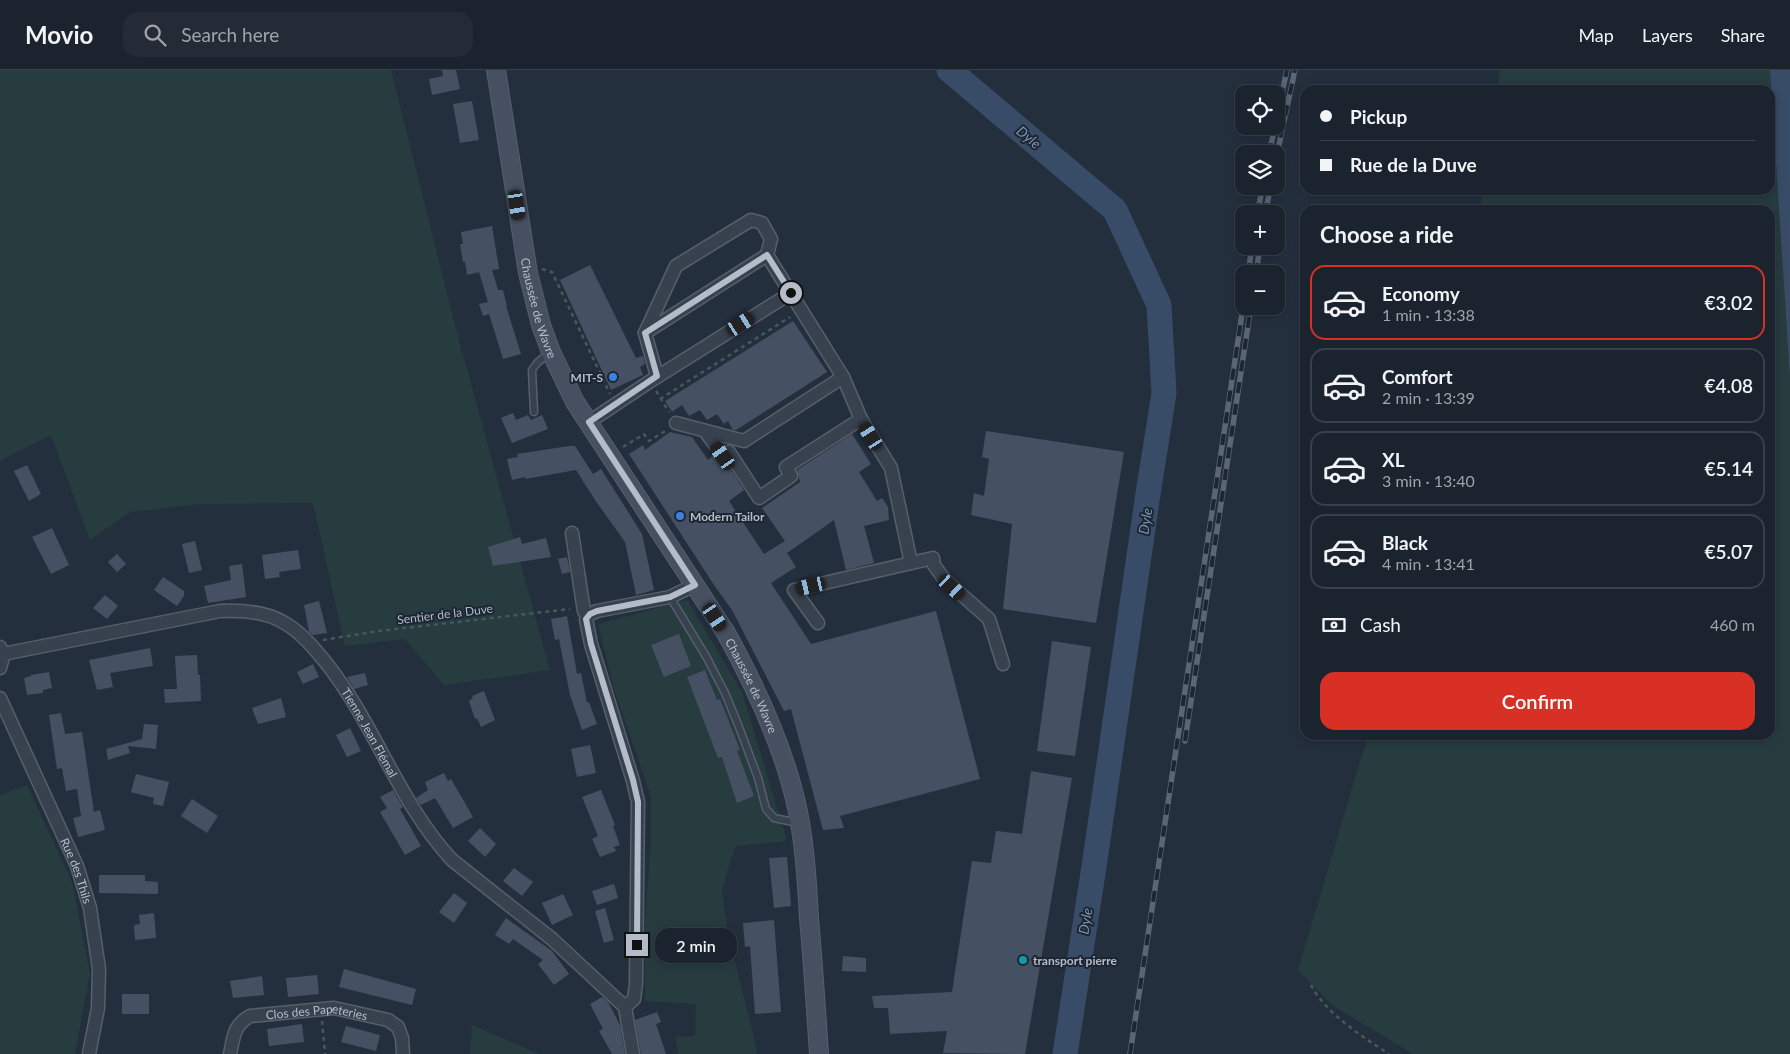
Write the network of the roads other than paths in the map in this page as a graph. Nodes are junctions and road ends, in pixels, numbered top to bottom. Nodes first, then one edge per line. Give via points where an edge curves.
1 (496, 70) edge
2 (767, 255) junction
3 (791, 293) junction
4 (645, 333) junction
5 (551, 352) junction
6 (843, 377) junction
7 (653, 379) junction
8 (534, 412) dead end
9 (861, 420) junction
10 (589, 422) junction
11 (676, 423) road end
12 (705, 431) junction
13 (572, 533) dead end
14 (912, 563) junction
15 (695, 585) junction
16 (670, 597) junction
17 (587, 613) junction
18 (818, 623) dead end
19 (1, 650) edge
20 (1002, 664) dead end
21 (0, 668) edge
22 (0, 698) edge
23 (800, 823) junction
24 (625, 1007) junction
25 (89, 1054) edge
26 (230, 1054) edge
27 (403, 1054) edge
28 (633, 1054) edge
29 (819, 1054) edge

1 - 5 main road, Chaussée de Wavre via 526,263
2 - 3 street
2 - 4 street
2 - 4 street via 771,239 762,223 751,220 676,266
3 - 6 street
3 - 7 street
4 - 7 street
5 - 8 lane via 532,370
5 - 10 main road, Chaussée de Wavre via 575,402
6 - 9 street
6 - 12 street via 744,441
7 - 10 street
9 - 12 street via 786,467 791,476 759,498 729,452 723,456
9 - 14 street via 891,468
10 - 15 main road, Chaussée de Wavre
11 - 12 street
13 - 17 street
14 - 18 street via 794,590
14 - 20 street via 933,558 934,566 944,579 989,619
15 - 16 street
15 - 23 main road, Chaussée de Wavre via 726,633 769,718
16 - 17 street
16 - 23 lane via 724,693 758,778 766,810 774,818
17 - 24 street via 591,644 638,802 636,984 634,999
19 - 21 street via 3,662
19 - 24 street, Tienne Jean Flémal via 220,611 254,612 273,617 293,628 309,643 348,694 416,813 439,846 452,860 552,939
22 - 25 street, Rue des Thils via 77,866 90,908 99,968 98,1008
23 - 29 main road, Chaussée de Wavre
24 - 28 street
26 - 27 street, Clos des Papeteries via 235,1031 240,1022 250,1016 334,1008 388,1020 398,1027

